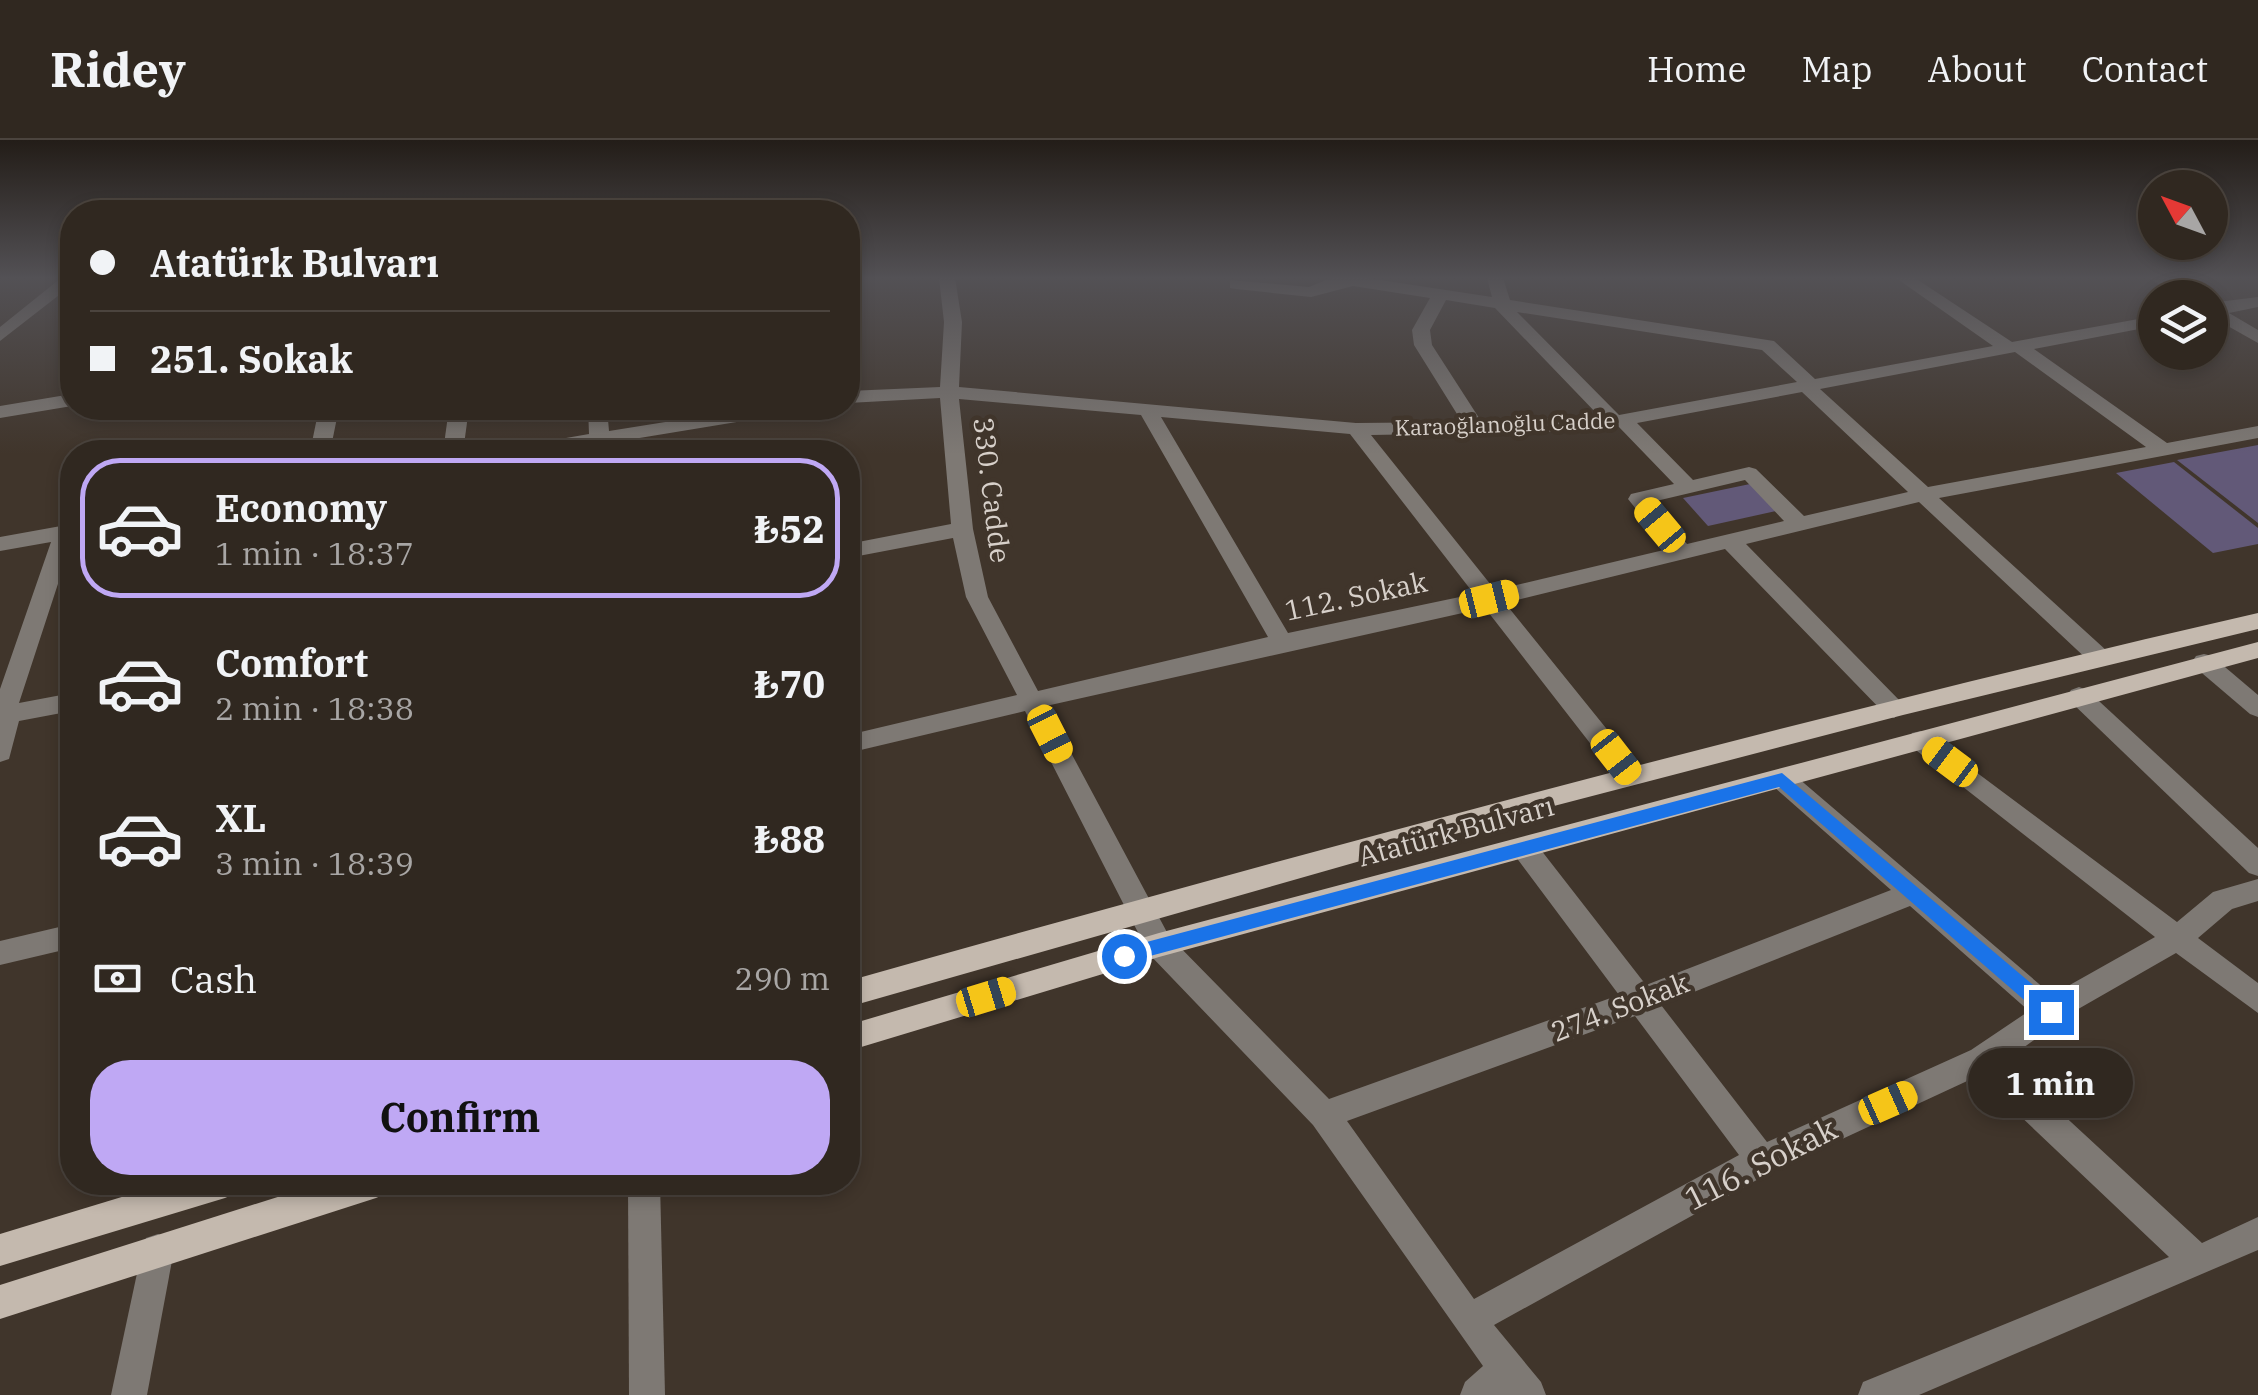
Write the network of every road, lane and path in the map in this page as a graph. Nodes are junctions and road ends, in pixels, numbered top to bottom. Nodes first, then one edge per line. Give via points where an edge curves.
1 (952, 337) edge
2 (1421, 337) edge
3 (1534, 337) edge
4 (1715, 337) edge
5 (1997, 337) edge
6 (2070, 337) edge
7 (2013, 347) junction
8 (1808, 385) junction
9 (949, 392) junction
10 (860, 396) edge
11 (60, 402) edge
12 (0, 412) edge
13 (1148, 412) junction
14 (725, 420) edge
15 (1619, 420) junction
16 (1474, 426) junction
17 (1356, 429) junction
18 (2258, 432) edge
19 (625, 440) edge
20 (2164, 450) junction
21 (1689, 487) junction
22 (1925, 494) junction
23 (1800, 525) junction
24 (962, 529) junction
25 (60, 534) edge
26 (1730, 540) junction
27 (0, 544) edge
28 (860, 548) edge
29 (1682, 552) junction
30 (60, 557) edge
31 (1489, 599) junction
32 (2258, 620) edge
33 (1282, 642) junction
34 (2258, 650) edge
35 (2099, 657) junction
36 (2204, 662) junction
37 (2079, 696) junction
38 (1032, 700) junction
39 (60, 704) edge
40 (2258, 708) edge
41 (1894, 709) junction
42 (2, 715) edge
43 (1921, 740) junction
44 (860, 741) edge
45 (0, 752) edge
46 (1630, 776) junction
47 (1782, 780) junction
48 (1526, 849) junction
49 (2258, 865) edge
50 (2258, 890) edge
51 (1913, 892) junction
52 (1140, 909) junction
53 (2178, 938) junction
54 (60, 939) edge
55 (1159, 945) junction
56 (0, 954) edge
57 (860, 991) edge
58 (2258, 1000) edge
59 (1639, 1001) junction
60 (2051, 1012) junction
61 (860, 1034) edge
62 (1982, 1060) junction
63 (1324, 1115) junction
64 (1762, 1160) junction
65 (163, 1195) edge
66 (334, 1195) edge
67 (644, 1195) edge
68 (2258, 1233) edge
69 (0, 1250) edge
70 (158, 1250) junction
71 (2198, 1262) junction
72 (0, 1302) edge
73 (1470, 1320) junction
74 (1516, 1382) edge
75 (128, 1395) edge
76 (647, 1395) edge
77 (1478, 1395) edge
78 (1876, 1395) edge

1 - 9 street, 330. Cadde
2 - 16 street
3 - 15 street
4 - 8 street via 1768,344
5 - 7 street
6 - 7 street, Karaoğlanoğlu Cadde
7 - 8 street, Karaoğlanoğlu Cadde
7 - 20 street
8 - 15 street, Karaoğlanoğlu Cadde
8 - 22 street
9 - 10 street, Karaoğlanoğlu Cadde
9 - 13 street, Karaoğlanoğlu Cadde
9 - 24 street, 330. Cadde
11 - 12 street
13 - 17 street, Karaoğlanoğlu Cadde
13 - 33 street
14 - 19 street
15 - 16 street, Karaoğlanoğlu Cadde
15 - 21 street
16 - 17 street, Karaoğlanoğlu Cadde
17 - 31 street
18 - 20 street, 112. Sokak
20 - 22 street, 112. Sokak
21 - 23 street via 1750,473
21 - 29 street via 1638,499
22 - 23 street, 112. Sokak
22 - 35 street
23 - 26 street, 112. Sokak
24 - 28 street
24 - 38 street, 330. Cadde via 977,597
25 - 27 street
26 - 29 street, 112. Sokak
26 - 41 street
29 - 31 street, 112. Sokak
30 - 42 street
31 - 33 street, 112. Sokak
31 - 46 street
32 - 35 main road, Atatürk Bulvarı
33 - 38 street, 112. Sokak
34 - 36 main road, Atatürk Bulvarı
35 - 41 main road, Atatürk Bulvarı
36 - 37 main road, Atatürk Bulvarı
36 - 40 street
37 - 43 main road, Atatürk Bulvarı
37 - 49 street
38 - 44 street, 112. Sokak
38 - 52 street, 330. Cadde
39 - 42 street
41 - 46 main road, Atatürk Bulvarı
42 - 45 street via 9,724
43 - 47 main road, Atatürk Bulvarı
43 - 53 street
46 - 52 main road, Atatürk Bulvarı
47 - 48 main road, Atatürk Bulvarı
47 - 51 street
48 - 55 main road, Atatürk Bulvarı
48 - 59 street
50 - 53 street, 116. Sokak via 2223,900
51 - 59 street, 274. Sokak
51 - 60 street
52 - 55 street, 330. Cadde
52 - 57 main road, Atatürk Bulvarı
53 - 58 street
53 - 60 street, 116. Sokak
54 - 56 street
55 - 61 main road, Atatürk Bulvarı
55 - 63 street, 330. Cadde
59 - 63 street, 274. Sokak
59 - 64 street
60 - 62 street, 116. Sokak
62 - 64 street, 116. Sokak
62 - 71 street
63 - 73 street, 330. Cadde
64 - 73 street, 116. Sokak
65 - 69 main road
66 - 70 main road
67 - 76 street
68 - 71 street
70 - 72 main road
70 - 75 street
71 - 78 street
73 - 74 street, 330. Cadde
74 - 77 street

